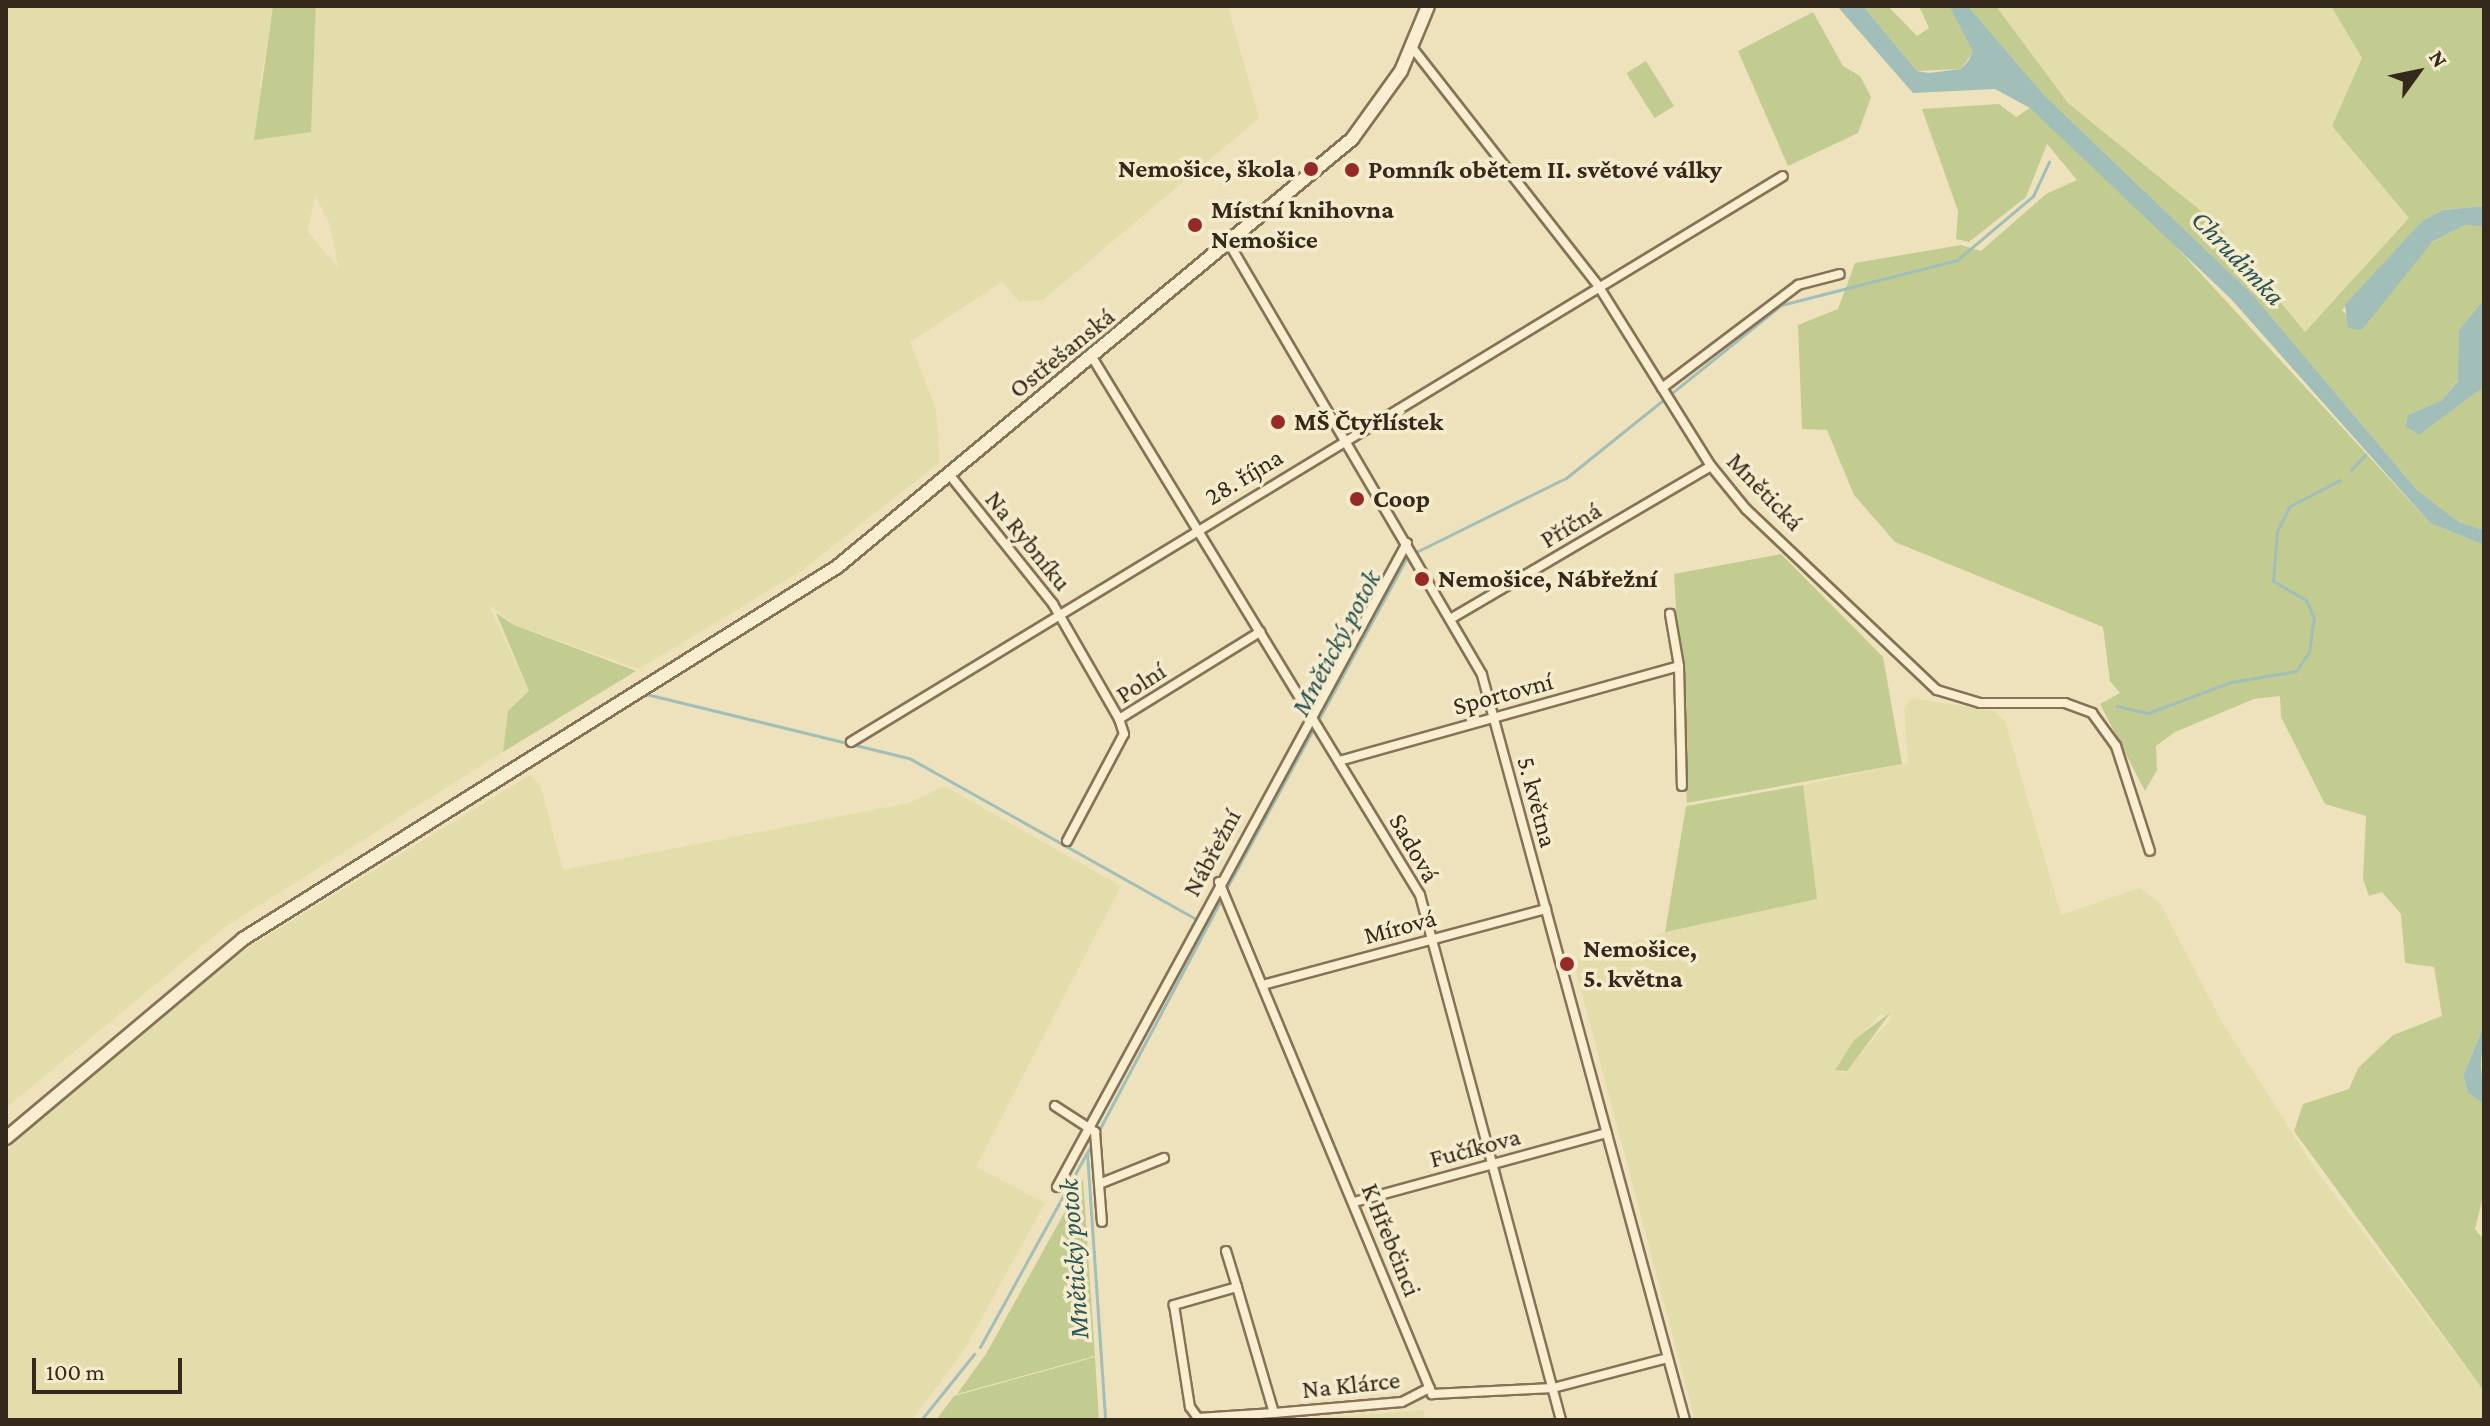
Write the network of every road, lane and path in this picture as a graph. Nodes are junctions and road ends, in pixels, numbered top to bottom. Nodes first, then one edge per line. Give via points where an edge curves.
1 (1421, 6) edge
2 (1428, 6) edge
3 (1413, 41) junction
4 (1783, 176) dead end
5 (1230, 245) junction
6 (1840, 274) dead end
7 (1599, 287) junction
8 (1092, 357) junction
9 (1662, 388) junction
10 (1346, 440) junction
11 (1711, 466) junction
12 (949, 474) junction
13 (1197, 529) junction
14 (1408, 544) junction
15 (1059, 614) junction
16 (1670, 614) dead end
17 (1452, 618) junction
18 (1260, 632) junction
19 (1679, 666) junction
20 (1312, 717) junction
21 (1494, 717) junction
22 (1119, 719) junction
23 (851, 742) dead end
24 (1339, 761) junction
25 (1682, 786) dead end
26 (1067, 841) dead end
27 (2150, 851) dead end
28 (1224, 886) junction
29 (1546, 909) junction
30 (1433, 939) junction
31 (1266, 984) junction
32 (1055, 1106) dead end
33 (1090, 1127) junction
34 (1607, 1133) junction
35 (6, 1138) edge
36 (1164, 1158) dead end
37 (1493, 1164) junction
38 (1099, 1184) junction
39 (1057, 1187) dead end
40 (1354, 1202) junction
41 (1102, 1222) dead end
42 (1226, 1251) dead end
43 (1237, 1287) junction
44 (1667, 1358) junction
45 (1430, 1388) junction
46 (1553, 1388) junction
47 (1274, 1413) junction
48 (1561, 1420) edge
49 (1685, 1420) edge

1 - 3 street
2 - 3 street
3 - 5 street, Ostřešanská via 1361,130
3 - 7 street, Mnětická
4 - 7 street, 28. října
5 - 8 street, Ostřešanská
5 - 10 street, 5. května
6 - 9 street via 1798,285
7 - 9 street, Mnětická
7 - 10 street, 28. října
8 - 12 street, Ostřešanská
8 - 13 street, Sadová
9 - 11 street, Mnětická
10 - 13 street, 28. října
10 - 14 street, 5. května
11 - 17 street, Příčná
11 - 27 street, Mnětická via 1922,680 1965,700 2065,703 2092,713 2116,746
12 - 15 street, Na Rybníku
12 - 35 street, Ostřešanská via 822,578 243,939
13 - 15 street, 28. října
13 - 18 street, Sadová
14 - 17 street, 5. května
14 - 20 street, Nábřežní
15 - 22 street, Na Rybníku
15 - 23 street, 28. října
16 - 19 street
17 - 21 street, 5. května
18 - 20 street, Sadová
18 - 22 street, Polní
19 - 21 street, Sportovní
19 - 25 street
20 - 24 street, Sadová
20 - 28 street, Nábřežní
21 - 24 street, Sportovní
21 - 29 street, 5. května
22 - 26 street, Polní via 1124,734
24 - 30 street, Sadová via 1420,895
28 - 31 street, K Hřebčinci
28 - 33 street, Nábřežní via 1199,920
29 - 30 street, Mírová
29 - 34 street, 5. května
30 - 31 street, Mírová
30 - 37 street, Sadová
31 - 40 street, K Hřebčinci
32 - 33 street
33 - 38 street
33 - 39 street, Nábřežní
34 - 37 street, Fučíkova
34 - 44 street, 5. května
36 - 38 street
37 - 40 street, Fučíkova
37 - 46 street, Sadová
38 - 41 street
40 - 45 street, K Hřebčinci
42 - 43 street, Na Klárce
43 - 47 street, Na Klárce
43 - 47 street, Na Klárce via 1171,1310 1190,1407 1202,1418
44 - 46 street
44 - 49 street, 5. května
45 - 46 street via 1441,1397
45 - 47 street, Na Klárce via 1402,1402
46 - 48 street, Sadová

